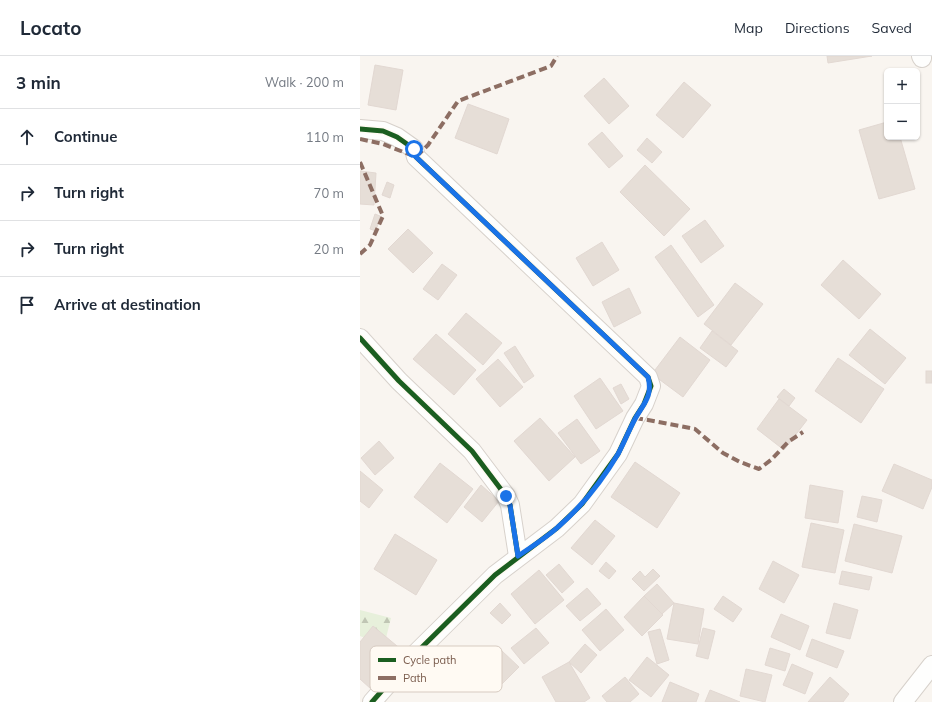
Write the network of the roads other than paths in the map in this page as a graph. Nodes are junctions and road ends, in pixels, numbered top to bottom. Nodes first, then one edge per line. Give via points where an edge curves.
1 (360, 128) edge
2 (360, 338) edge
3 (518, 556) junction
4 (423, 646) edge
5 (932, 665) edge
6 (381, 692) edge
7 (372, 702) edge
8 (903, 702) edge

1 - 3 street via 383,131 414,149 416,157 648,377 651,386 644,404 618,454 596,487 557,528
2 - 3 street via 399,381 472,451 506,496 510,505
3 - 4 street
5 - 8 street
6 - 7 street

